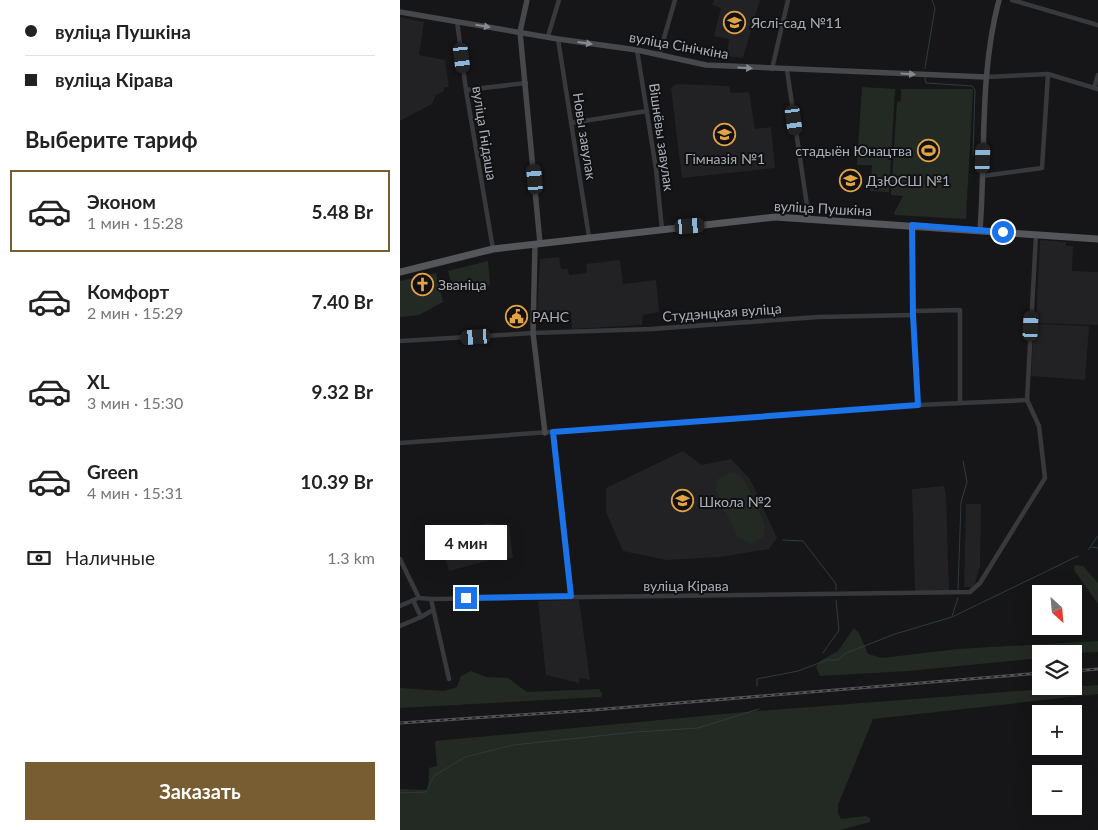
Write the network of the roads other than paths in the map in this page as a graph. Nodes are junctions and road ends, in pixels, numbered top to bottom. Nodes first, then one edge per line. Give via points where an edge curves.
1 (527, 0) edge
2 (559, 0) edge
3 (675, 0) edge
4 (788, 0) edge
5 (998, 0) edge
6 (1012, 0) edge
7 (400, 12) edge
8 (457, 21) junction
9 (1098, 25) edge
10 (520, 32) junction
11 (548, 36) junction
12 (558, 39) junction
13 (637, 50) junction
14 (659, 54) junction
15 (772, 70) junction
16 (787, 70) junction
17 (1048, 74) junction
18 (1098, 75) edge
19 (986, 77) junction
20 (526, 83) junction
21 (1096, 89) edge
22 (466, 90) junction
23 (647, 111) junction
24 (571, 123) junction
25 (982, 176) junction
26 (809, 219) junction
27 (912, 225) junction
28 (662, 229) junction
29 (980, 230) junction
30 (1036, 235) junction
31 (589, 237) junction
32 (1098, 239) edge
33 (538, 243) junction
34 (493, 249) junction
35 (400, 272) edge
36 (913, 313) junction
37 (533, 333) junction
38 (400, 342) edge
39 (1027, 400) junction
40 (960, 403) junction
41 (918, 405) junction
42 (553, 432) junction
43 (545, 433) junction
44 (400, 443) edge
45 (400, 560) edge
46 (571, 596) junction
47 (419, 598) junction
48 (431, 599) junction
49 (413, 600) junction
50 (400, 606) edge
51 (432, 610) junction
52 (421, 618) junction
53 (400, 626) edge
54 (449, 679) dead end

1 - 10 street
2 - 11 street
3 - 14 street
4 - 15 street
5 - 19 street
6 - 9 street
7 - 8 street, вуліца Сінічкіна
8 -> 10 street, вуліца Сінічкіна
8 - 22 street, вуліца Гнідаша
10 - 11 street, вуліца Сінічкіна
10 - 20 street
11 - 12 street, вуліца Сінічкіна
12 -> 13 street, вуліца Сінічкіна
12 - 24 street, Новы завулак
13 - 14 street, вуліца Сінічкіна
13 - 23 street, Вішнёвы завулак
14 -> 15 street, вуліца Сінічкіна via 706,65
15 - 16 street, вуліца Сінічкіна
16 -> 19 street, вуліца Сінічкіна
16 - 26 street
17 - 19 street
17 - 21 street
17 - 25 street via 1042,168
18 - 21 street
19 - 25 street
20 - 22 street
20 - 33 street
22 - 34 street, вуліца Гнідаша
23 - 24 street
23 - 28 street, Вішнёвы завулак
24 - 31 street, Новы завулак
25 - 29 street
26 - 27 main road, вуліца Пушкіна
26 - 28 main road, вуліца Пушкіна via 775,217
27 - 29 main road, вуліца Пушкіна
27 - 36 street
28 - 31 main road, вуліца Пушкіна
29 - 30 main road, вуліца Пушкіна
30 - 32 main road, вуліца Пушкіна
30 - 39 street
31 - 33 main road, вуліца Пушкіна
33 - 34 main road, вуліца Пушкіна
33 - 37 street
34 - 35 main road, вуліца Пушкіна
36 - 37 street, Студэнцкая вуліца
36 - 40 street, Студэнцкая вуліца via 960,310
36 - 41 street
37 - 38 street, Студэнцкая вуліца
37 - 43 street
39 - 40 street
39 - 46 street, вуліца Кірава via 1039,426 1045,478 976,589 963,594
40 - 41 street
41 - 42 street
42 - 43 street
42 - 46 street
43 - 44 street
45 - 47 street
46 - 48 street, вуліца Кірава
47 - 48 street, вуліца Кірава
47 - 49 street
48 - 51 street
49 - 50 street
49 - 52 street
51 - 52 street
51 - 54 street
52 - 53 street

